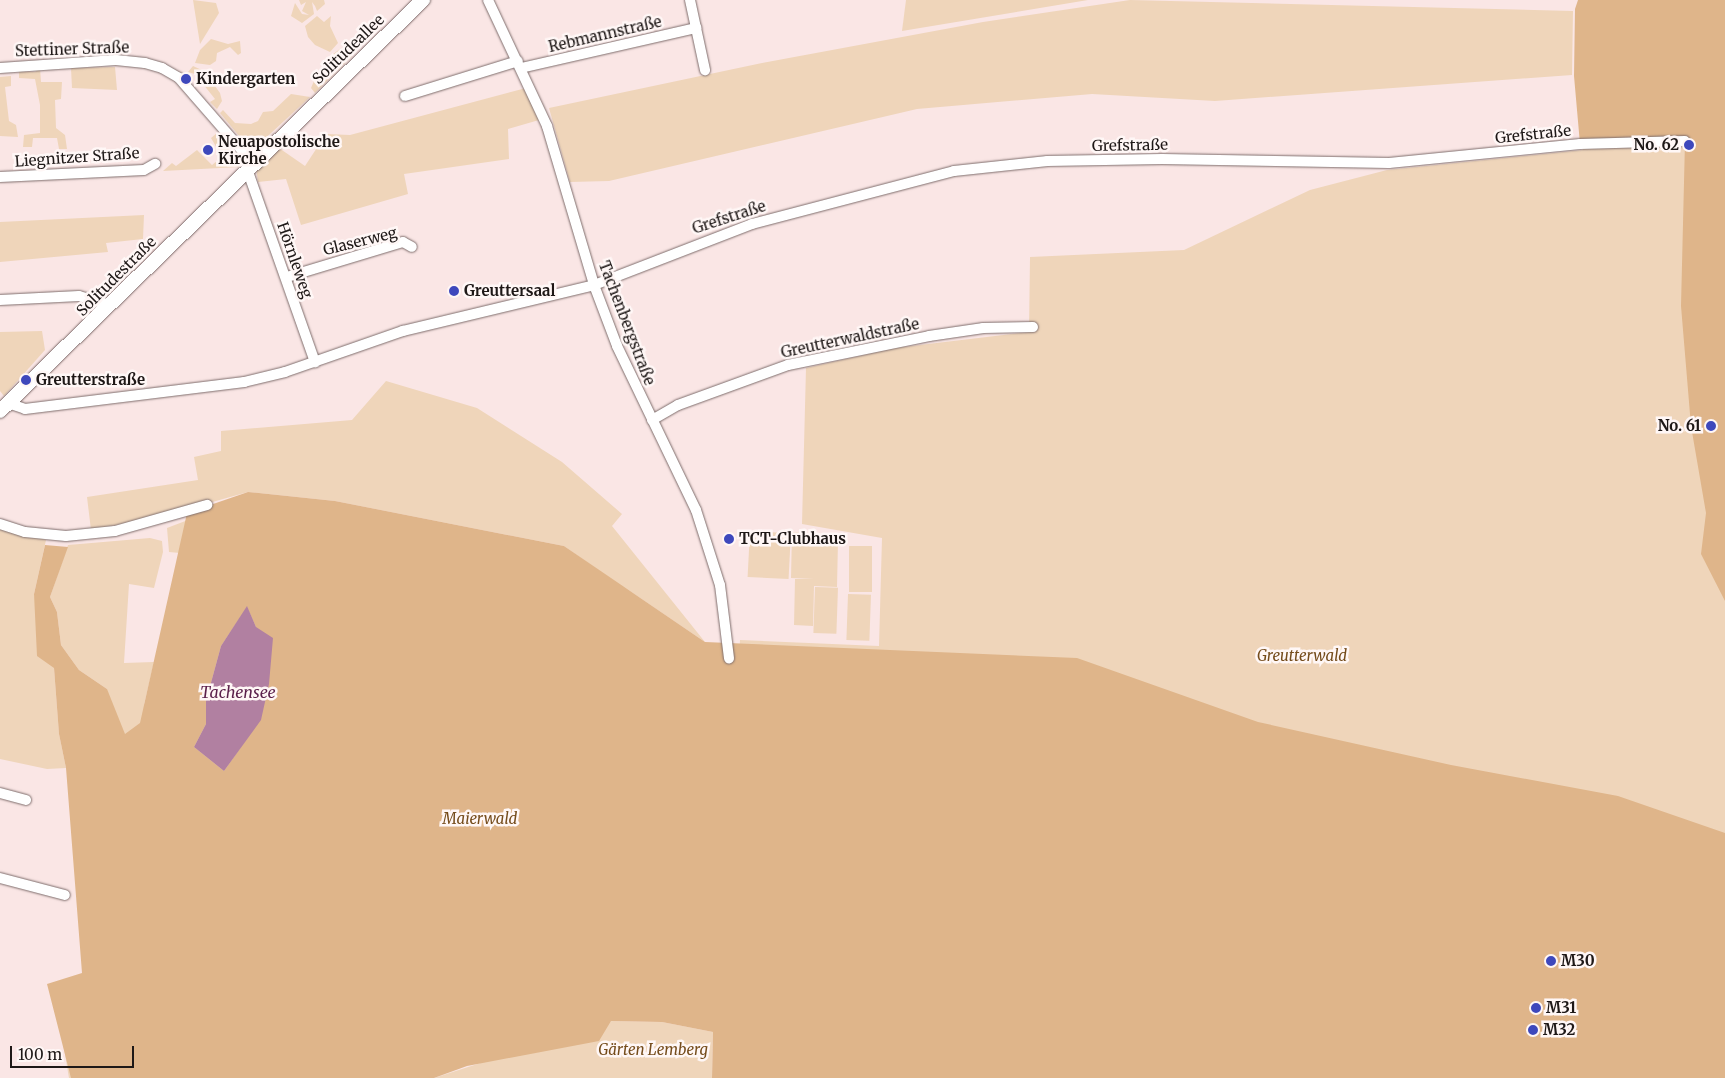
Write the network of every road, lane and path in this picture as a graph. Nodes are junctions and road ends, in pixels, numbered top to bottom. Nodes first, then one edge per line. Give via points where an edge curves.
1 (423, 0) edge
2 (488, 0) edge
3 (690, 0) edge
4 (696, 28) junction
5 (520, 65) junction
6 (0, 68) edge
7 (705, 70) dead end
8 (405, 96) dead end
9 (1685, 141) dead end
10 (155, 164) dead end
11 (250, 166) junction
12 (0, 177) edge
13 (412, 247) dead end
14 (287, 277) junction
15 (594, 286) junction
16 (0, 300) edge
17 (111, 304) junction
18 (1033, 327) dead end
19 (315, 362) junction
20 (4, 407) edge
21 (652, 420) junction
22 (208, 505) dead end
23 (0, 524) edge
24 (730, 658) dead end
25 (0, 793) edge
26 (26, 800) dead end
27 (0, 878) edge
28 (65, 895) dead end

1 - 11 main road, Solitudeallee
2 - 5 street, Tachenbergstraße
3 - 4 street
4 - 5 street, Rebmannstraße
4 - 7 street
5 - 8 street, Rebmannstraße
5 - 15 street, Tachenbergstraße via 547,126
6 - 11 street, Stettiner Straße via 121,60 162,68 179,78
9 - 15 street, Grefstraße via 1580,144 1390,164 1162,159 1047,161 954,171 752,224
10 - 12 street, Liegnitzer Straße via 144,170
11 - 14 street, Hörnleweg
11 - 17 main road, Solitudestraße
13 - 14 street, Glaserweg via 403,242
14 - 19 street, Hörnleweg
15 - 19 street via 403,331
15 - 21 street, Tachenbergstraße
16 - 17 street via 79,296
17 - 20 main road, Solitudestraße
18 - 21 street, Greutterwaldstraße via 983,328 929,336 788,365 678,405
19 - 20 street via 244,382 25,409
21 - 24 street, Tachenbergstraße via 696,510 720,585
22 - 23 street via 123,530 74,536 25,532
25 - 26 street
27 - 28 street

